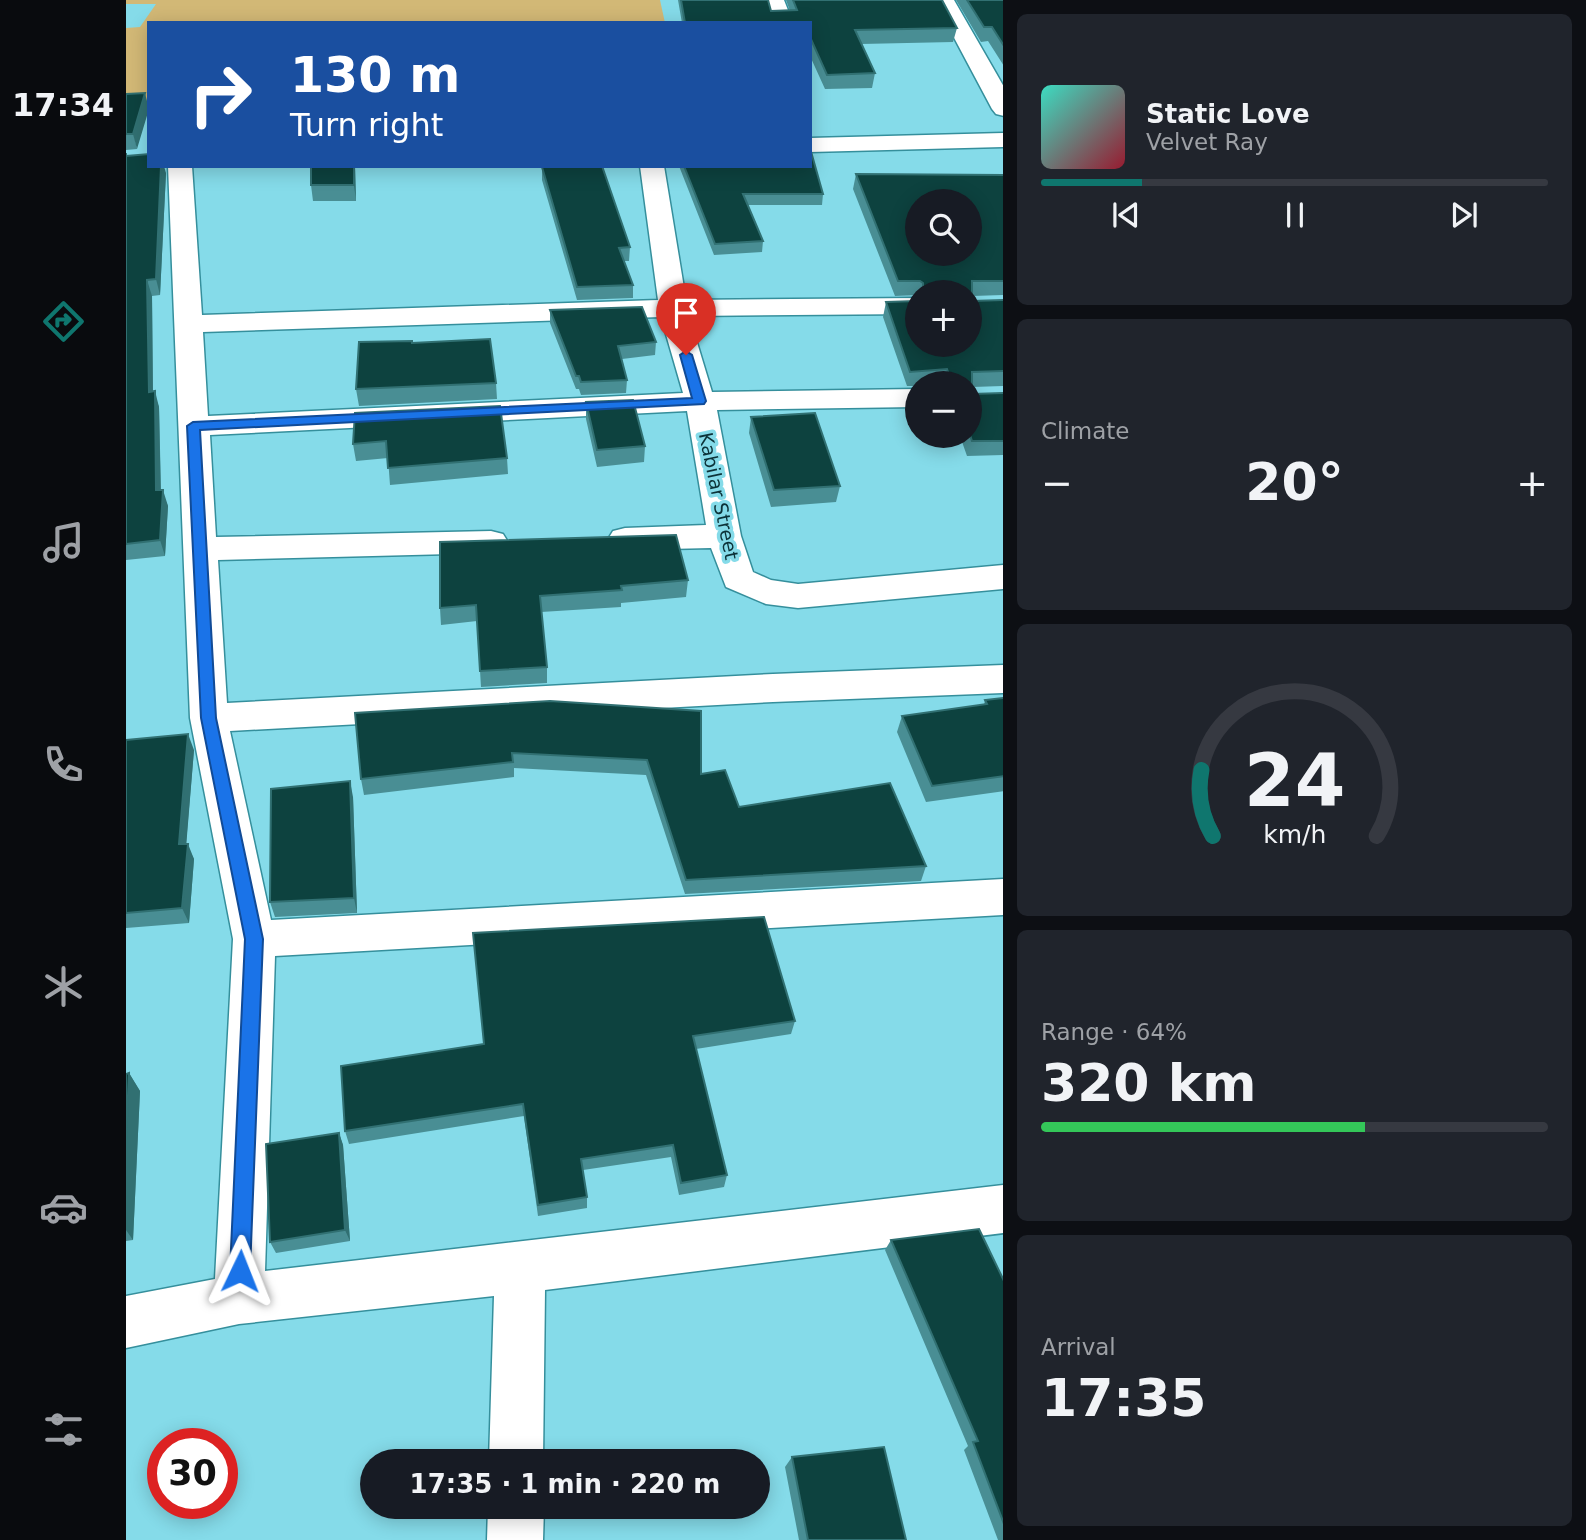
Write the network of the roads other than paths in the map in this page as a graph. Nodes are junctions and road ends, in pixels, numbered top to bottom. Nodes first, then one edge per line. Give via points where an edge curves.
1 (774, 0) edge
2 (944, 0) edge
3 (781, 21) edge
4 (1003, 109) edge
5 (815, 138) edge
6 (1002, 144) edge
7 (180, 168) edge
8 (652, 168) edge
9 (905, 306) edge
10 (673, 308) junction
11 (188, 324) junction
12 (905, 398) edge
13 (700, 401) junction
14 (193, 426) junction
15 (724, 536) junction
16 (600, 539) edge
17 (517, 541) edge
18 (200, 549) junction
19 (1003, 577) edge
20 (1003, 679) edge
21 (209, 718) junction
22 (1003, 897) edge
23 (254, 939) junction
24 (1003, 1209) edge
25 (520, 1268) junction
26 (239, 1299) junction
27 (126, 1322) edge
28 (516, 1449) edge
29 (516, 1519) edge
30 (515, 1540) edge

1 - 3 street
2 - 4 street
5 - 6 street
7 - 11 street
8 - 10 street, Kabilar Street
9 - 10 street
10 - 11 street
10 - 13 street, Kabilar Street
11 - 14 street
12 - 13 street
13 - 14 street
13 - 15 street, Kabilar Street
14 - 18 street
15 - 16 street
15 - 19 street, Kabilar Street via 738,579 773,595
17 - 18 street
18 - 21 street
20 - 21 street
21 - 23 street
22 - 23 street
23 - 26 street
24 - 25 street
25 - 26 street
25 - 28 street
26 - 27 street
29 - 30 street

